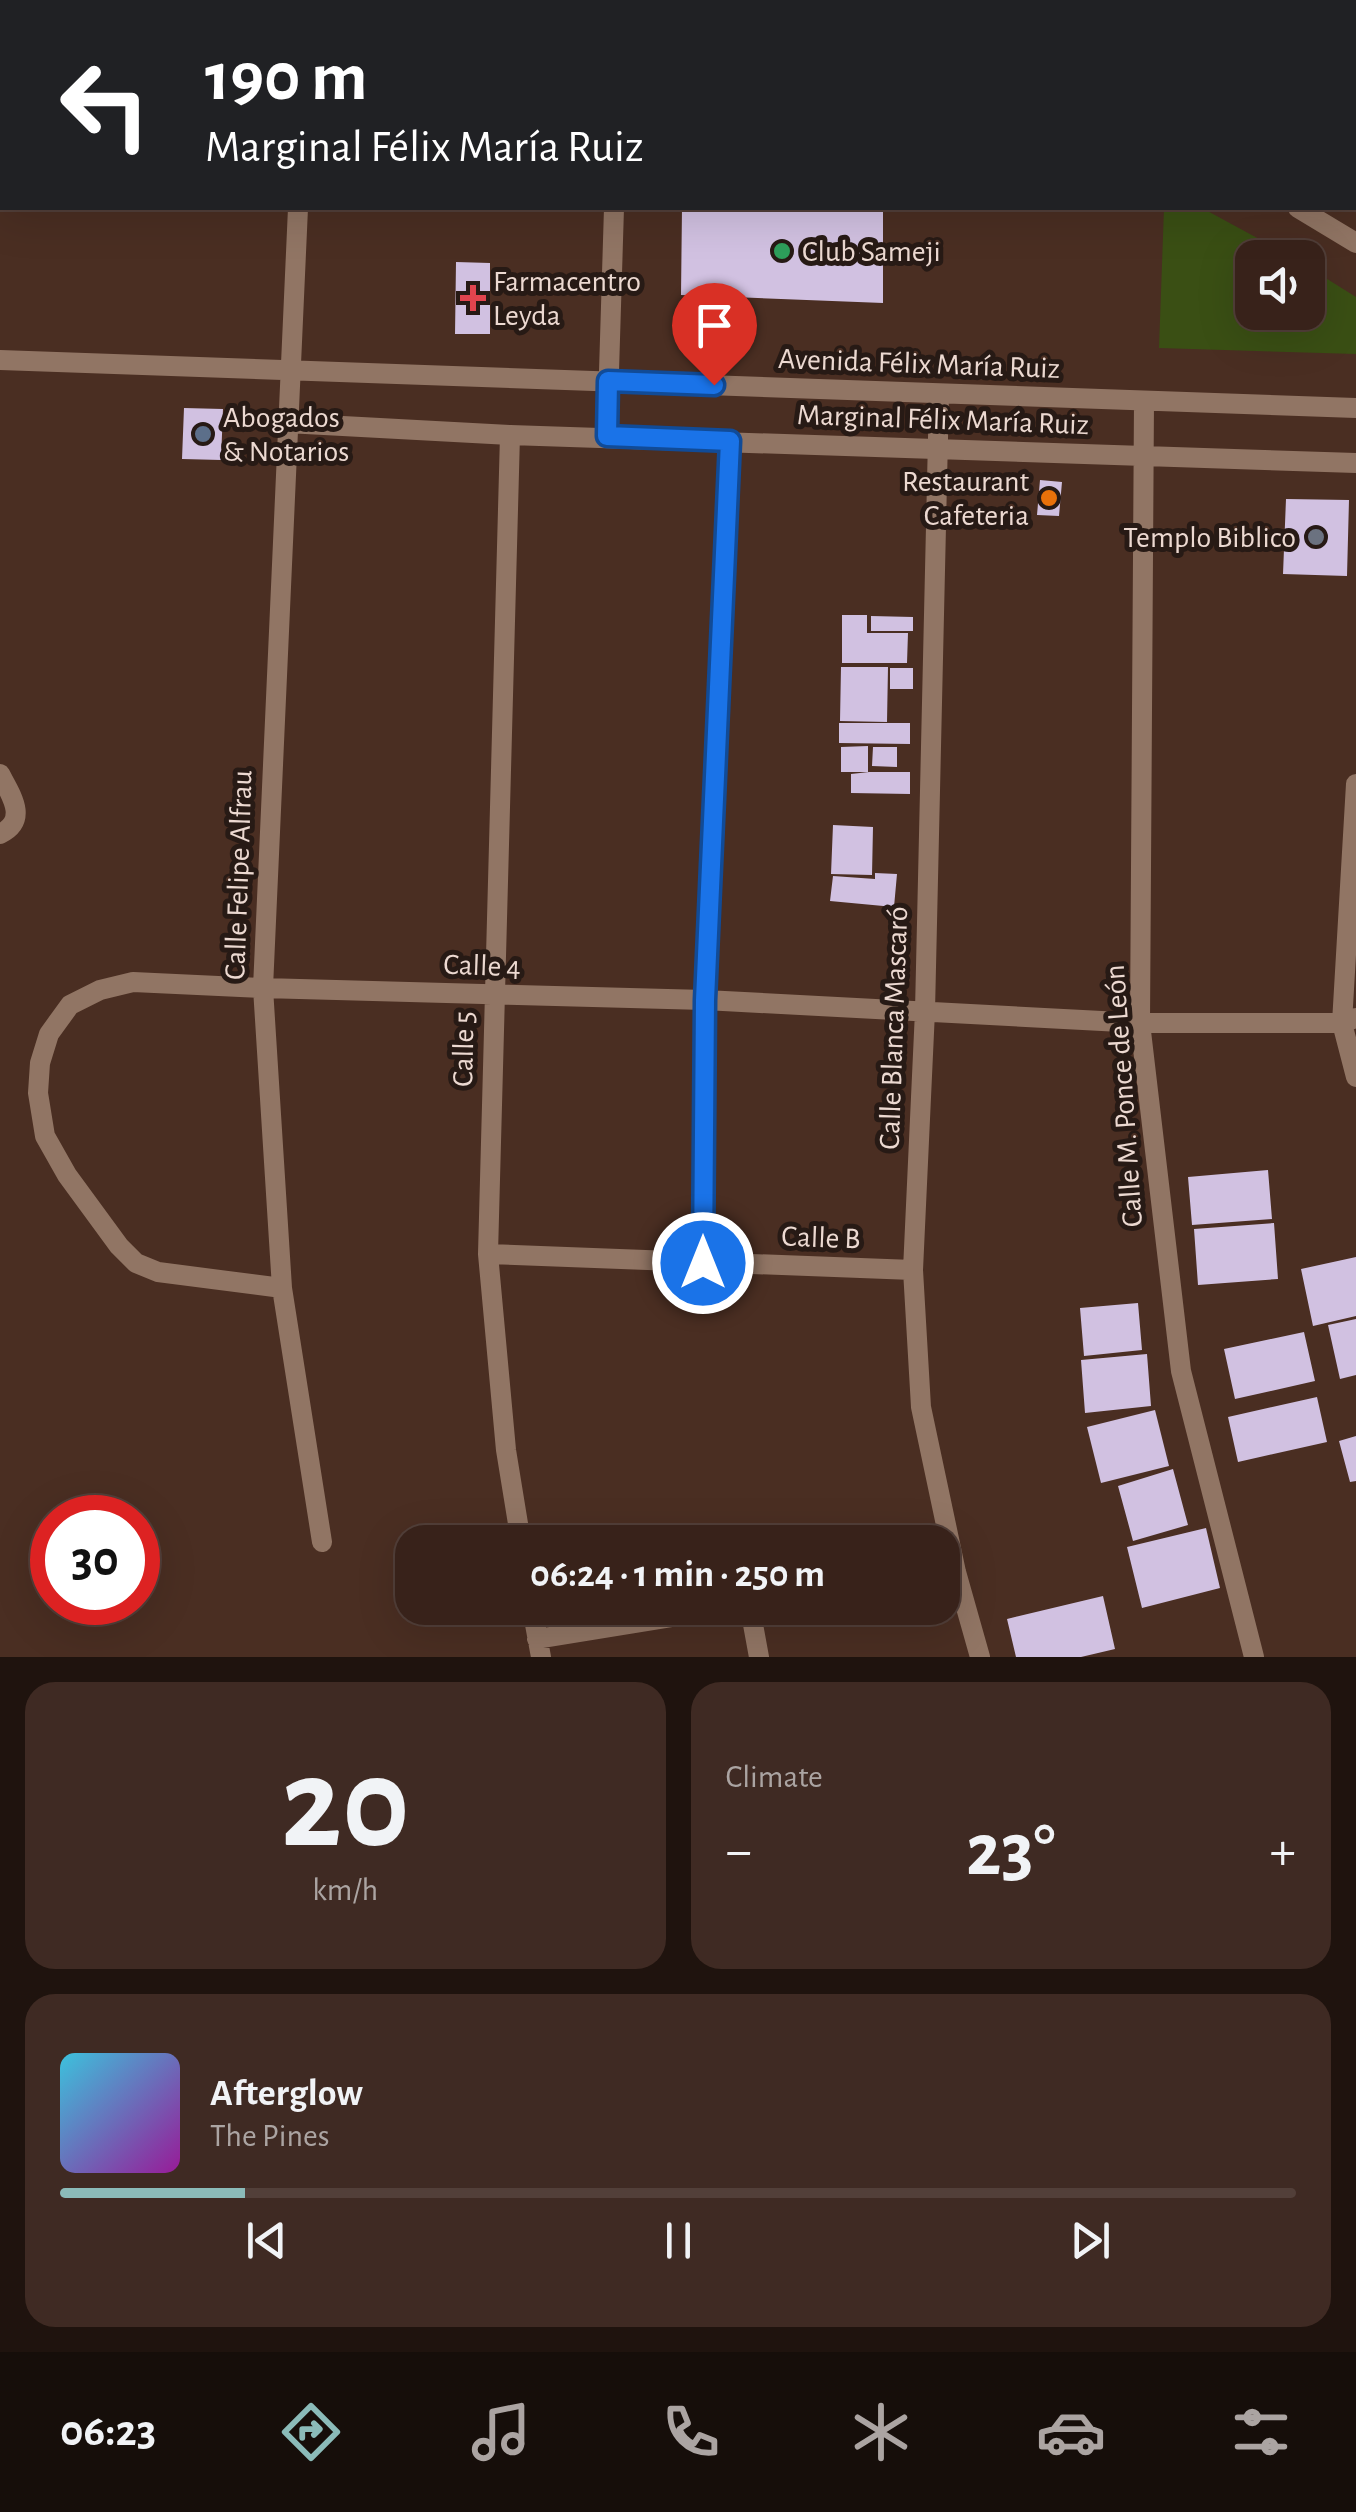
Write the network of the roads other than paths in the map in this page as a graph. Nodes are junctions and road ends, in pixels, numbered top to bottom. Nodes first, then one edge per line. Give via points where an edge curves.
1 (298, 210) edge
2 (614, 210) edge
3 (1301, 210) edge
4 (1356, 242) edge
5 (0, 360) edge
6 (289, 370) junction
7 (608, 381) junction
8 (939, 394) junction
9 (1144, 400) junction
10 (1356, 408) edge
11 (287, 423) junction
12 (510, 435) junction
13 (607, 436) junction
14 (730, 441) junction
15 (938, 448) junction
16 (1146, 457) junction
17 (1356, 463) edge
18 (0, 774) edge
19 (1356, 784) edge
20 (0, 834) edge
21 (263, 988) junction
22 (494, 996) junction
23 (705, 1000) junction
24 (926, 1010) junction
25 (1349, 1021) edge
26 (1140, 1023) junction
27 (1356, 1077) edge
28 (488, 1254) junction
29 (703, 1263) junction
30 (913, 1270) junction
31 (282, 1288) junction
32 (518, 1525) edge
33 (941, 1525) edge
34 (322, 1542) dead end
35 (960, 1601) edge
36 (648, 1625) edge
37 (753, 1625) edge
38 (539, 1648) edge
39 (759, 1657) edge
40 (980, 1657) edge
41 (1254, 1657) edge

1 - 6 street, Calle Felipe Alfrau
2 - 7 street
3 - 4 street
5 - 6 street, Avenida Félix María Ruiz
6 - 7 street, Avenida Félix María Ruiz
6 - 11 street, Calle Felipe Alfrau
7 - 8 street, Avenida Félix María Ruiz
7 - 13 street
8 - 9 street, Avenida Félix María Ruiz
8 - 15 street, Calle Blanca Mascaró
9 - 10 street, Avenida Félix María Ruiz
9 - 16 street, Calle M. Ponce de León
11 - 12 street, Marginal Félix María Ruiz
11 - 21 street, Calle Felipe Alfrau
12 - 13 street, Marginal Félix María Ruiz
12 - 22 street, Calle 5
13 - 14 street, Marginal Félix María Ruiz
14 - 15 street, Marginal Félix María Ruiz
14 - 23 street
15 - 16 street, Marginal Félix María Ruiz
15 - 24 street, Calle Blanca Mascaró
16 - 17 street, Marginal Félix María Ruiz
16 - 26 street, Calle M. Ponce de León
18 - 20 street via 18,809
19 - 25 street
21 - 22 street, Calle 4
21 - 31 street, Calle Felipe Alfrau
21 - 31 street, Calle 4 via 133,982 100,990 70,1005 50,1034 38,1093 45,1136 67,1175 136,1263 158,1272
22 - 23 street, Calle 4
22 - 28 street, Calle 5
23 - 24 street, Calle 4
23 - 29 street
24 - 26 street, Calle 4
24 - 30 street, Calle Blanca Mascaró
25 - 26 street, Calle 4
25 - 27 street
26 - 41 street, Calle M. Ponce de León via 1180,1371
28 - 29 street, Calle B
28 - 32 street, Calle 5
29 - 30 street, Calle B
30 - 33 street, Calle Blanca Mascaró via 920,1408
31 - 34 street, Calle Felipe Alfrau
35 - 40 street, Calle Blanca Mascaró
36 - 38 street
37 - 39 street

